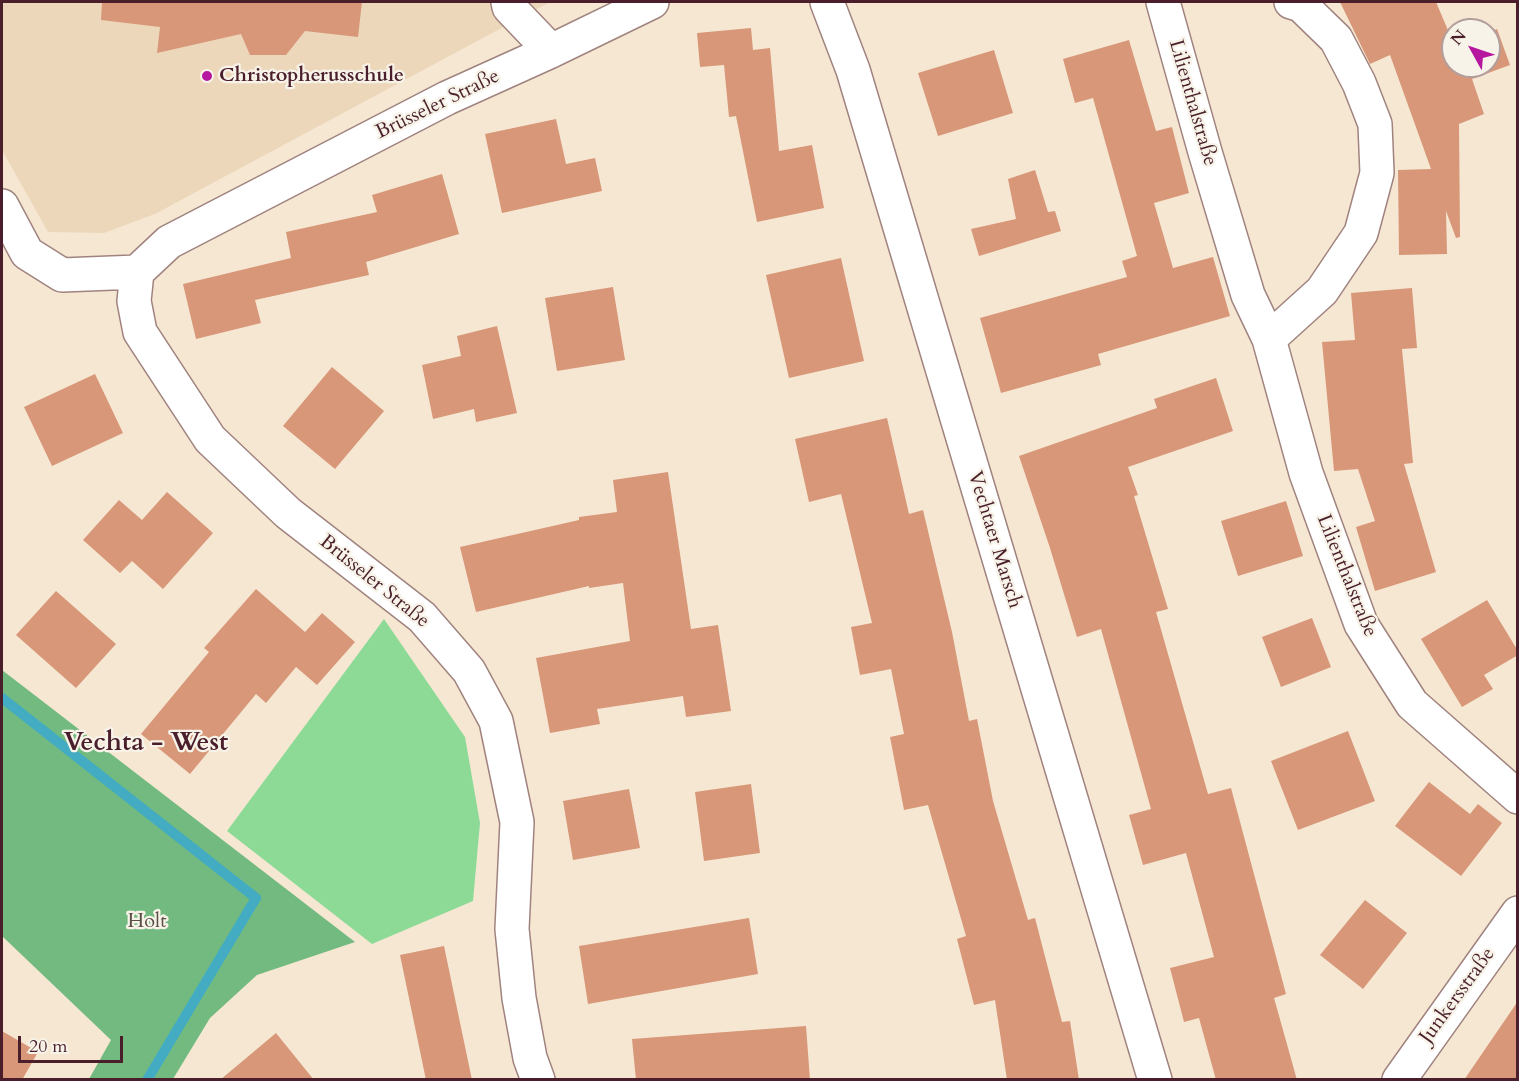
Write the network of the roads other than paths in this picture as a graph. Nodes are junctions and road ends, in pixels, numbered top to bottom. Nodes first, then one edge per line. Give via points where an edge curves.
1 (508, 2) edge
2 (652, 2) edge
3 (827, 2) edge
4 (1163, 2) edge
5 (1291, 2) edge
6 (551, 51) junction
7 (2, 206) edge
8 (138, 272) junction
9 (1269, 339) junction
10 (1518, 797) edge
11 (1518, 913) edge
12 (538, 1080) edge
13 (1155, 1080) edge
14 (1399, 1080) edge

1 - 6 street
2 - 6 street, Brüsseler Straße
3 - 13 street, Vechtaer Marsch via 853,70
4 - 9 street, Lilienthalstraße via 1248,295
5 - 9 street via 1301,5 1336,39 1359,83 1375,124 1377,174 1361,233 1322,291
6 - 8 street, Brüsseler Straße via 447,98 169,242
7 - 8 street via 27,253 62,275
8 - 12 street, Brüsseler Straße via 134,301 140,332 210,439 288,513 422,617 469,671 496,721 517,822 512,929 519,998
9 - 10 street, Lilienthalstraße via 1306,473 1361,624 1412,704
11 - 14 street, Junkersstraße

